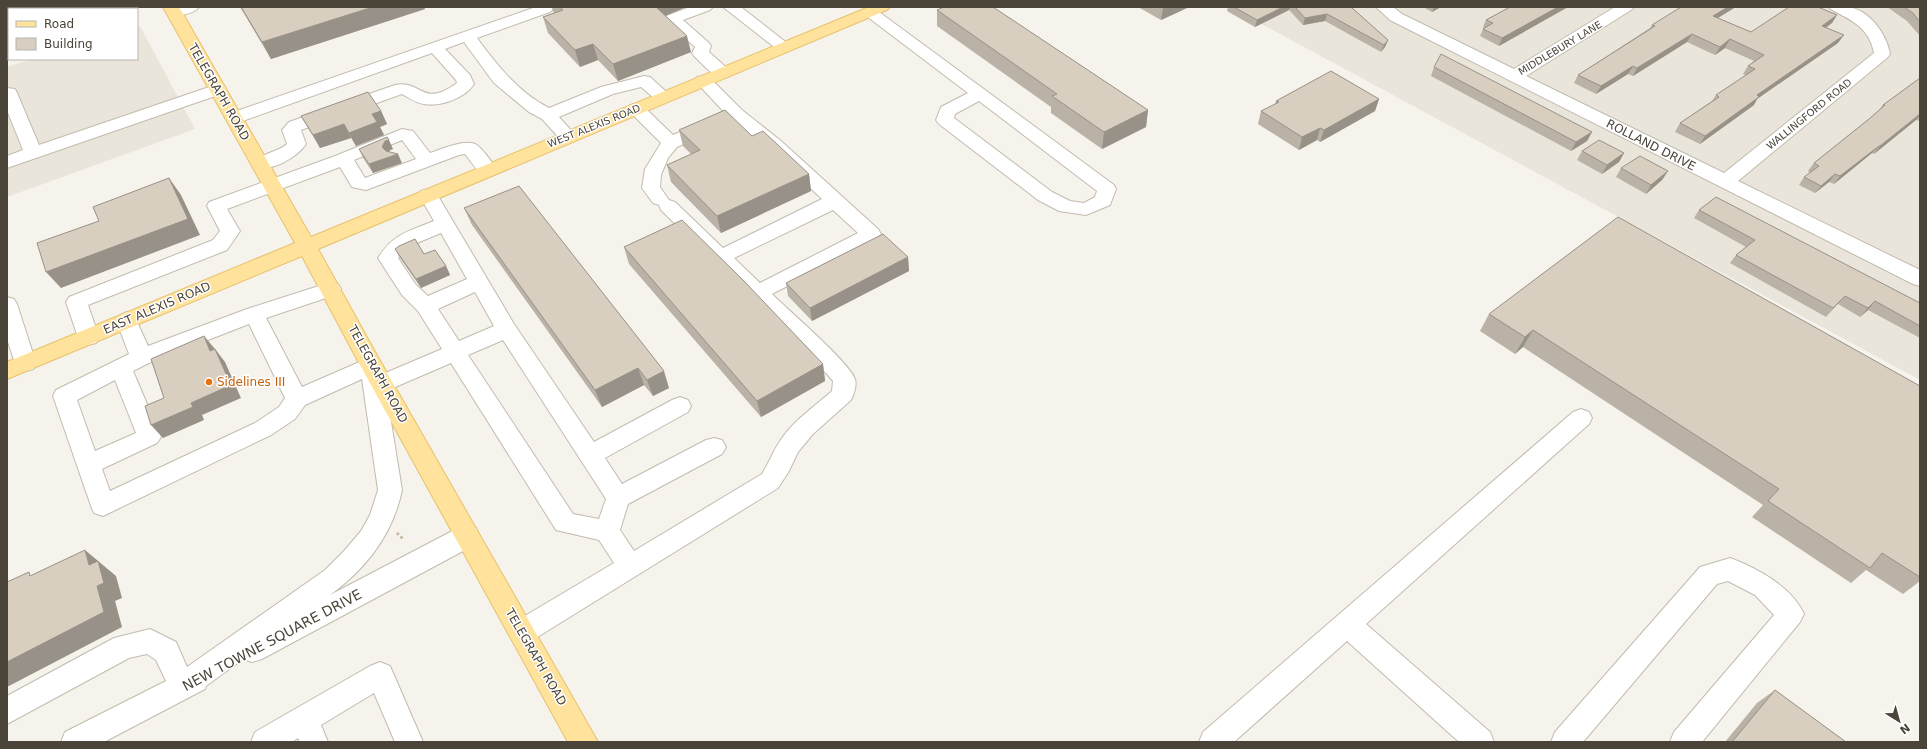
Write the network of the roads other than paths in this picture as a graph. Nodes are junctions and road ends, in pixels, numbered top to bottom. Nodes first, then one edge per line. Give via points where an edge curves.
1 (191, 7) edge
2 (705, 7) edge
3 (728, 7) edge
4 (732, 7) edge
5 (1384, 7) edge
6 (1626, 7) edge
7 (1837, 7) edge
8 (545, 9) dead end
9 (172, 10) edge
10 (876, 10) edge
11 (467, 36) junction
12 (435, 47) junction
13 (784, 47) junction
14 (722, 73) junction
15 (1514, 76) junction
16 (703, 81) junction
17 (218, 90) junction
18 (7, 93) edge
19 (980, 94) junction
20 (663, 98) junction
21 (636, 109) junction
22 (736, 114) junction
23 (548, 115) junction
24 (234, 118) junction
25 (568, 137) junction
26 (671, 143) junction
27 (34, 153) junction
28 (422, 154) junction
29 (397, 155) edge
30 (7, 162) edge
31 (260, 164) junction
32 (355, 166) junction
33 (488, 170) junction
34 (1725, 182) junction
35 (273, 186) junction
36 (428, 194) junction
37 (835, 201) junction
38 (445, 224) junction
39 (306, 245) junction
40 (720, 257) junction
41 (1920, 279) edge
42 (479, 282) junction
43 (330, 289) junction
44 (757, 293) junction
45 (7, 304) edge
46 (426, 306) junction
47 (254, 314) junction
48 (127, 320) junction
49 (507, 329) junction
50 (88, 337) junction
51 (456, 352) junction
52 (131, 362) junction
53 (16, 367) edge
54 (377, 374) junction
55 (297, 400) junction
56 (680, 406) dead end
57 (1581, 418) dead end
58 (714, 447) dead end
59 (590, 455) junction
60 (88, 465) junction
61 (618, 498) junction
62 (607, 531) junction
63 (467, 536) junction
64 (630, 566) junction
65 (1347, 624) junction
66 (522, 632) junction
67 (182, 687) junction
68 (7, 711) edge
69 (309, 730) edge
70 (75, 742) edge
71 (265, 742) edge
72 (409, 742) edge
73 (584, 742) edge
74 (1213, 742) edge
75 (1480, 742) edge
76 (1565, 742) edge
77 (1684, 742) edge

1 - 9 street
2 - 14 street via 672,19 703,46 700,53
3 - 4 street
4 - 13 street
5 - 15 street, ROLLAND DRIVE via 1396,17
6 - 15 street, MIDDLEBURY LANE
7 - 34 street, WALLINGFORD ROAD via 1864,21 1873,29 1880,40 1882,54
8 - 11 street
9 - 17 main road, TELEGRAPH ROAD
10 - 13 main road, WEST ALEXIS ROAD
10 - 19 street
11 - 12 street
11 - 23 street via 500,79 535,108
12 - 24 street
12 - 31 street via 464,79 466,84 459,90 443,97 429,99 419,98 408,90 401,89 311,119 291,130 297,144 290,153
13 - 14 main road, WEST ALEXIS ROAD
14 - 16 main road, WEST ALEXIS ROAD
15 - 34 street, ROLLAND DRIVE
16 - 20 main road, WEST ALEXIS ROAD
16 - 22 street
17 - 24 main road, TELEGRAPH ROAD
17 - 27 street
18 - 27 street
19 - 19 street via 1107,188 1103,201 1086,209 1066,207 1045,196 945,120 947,111
20 - 21 main road, WEST ALEXIS ROAD
20 - 23 street via 644,81 635,82 594,95
21 - 25 main road, WEST ALEXIS ROAD
21 - 26 street
22 - 26 street
22 - 37 street via 775,145
23 - 25 street
24 - 31 main road, TELEGRAPH ROAD
25 - 33 main road, WEST ALEXIS ROAD
26 - 40 street via 653,170 652,188
27 - 30 street
28 - 29 street
28 - 32 street via 366,184 359,183
28 - 32 street via 407,135 402,134 345,155 343,158
28 - 33 street via 470,148
31 - 35 main road, TELEGRAPH ROAD
32 - 35 street
33 - 36 main road, WEST ALEXIS ROAD
34 - 41 street, ROLLAND DRIVE
35 - 39 main road, TELEGRAPH ROAD
35 - 50 street via 216,206 230,231 220,245 76,302
36 - 38 street
36 - 39 main road, WEST ALEXIS ROAD
37 - 40 street
37 - 44 street via 871,234
38 - 42 street
38 - 46 street via 404,241 392,250 388,258 409,290
39 - 43 main road, TELEGRAPH ROAD
39 - 48 main road, EAST ALEXIS ROAD
40 - 44 street
42 - 46 street
42 - 49 street
43 - 47 street
43 - 54 main road, TELEGRAPH ROAD
44 - 64 street via 834,367 844,380 843,394 788,447 770,481
45 - 53 street
46 - 51 street
47 - 52 street
47 - 55 street
48 - 50 main road, EAST ALEXIS ROAD
48 - 52 street
49 - 51 street
49 - 59 street
50 - 53 main road, EAST ALEXIS ROAD
51 - 54 street
51 - 62 street via 565,523
52 - 60 street via 149,437
52 - 60 street via 64,396
54 - 55 street
54 - 63 main road, TELEGRAPH ROAD
54 - 67 street via 390,490 385,512 371,539 334,578
55 - 60 street via 287,413 263,430 103,506
56 - 59 street
57 - 65 street
58 - 61 street
59 - 61 street
61 - 62 street
62 - 64 street
63 - 66 main road, TELEGRAPH ROAD
63 - 67 street, NEW TOWNE SQUARE DRIVE
64 - 66 street
65 - 74 street
65 - 75 street
66 - 73 main road, TELEGRAPH ROAD
67 - 68 street via 166,651 150,641 124,647
67 - 70 street, NEW TOWNE SQUARE DRIVE
69 - 71 street
69 - 72 street via 380,675
76 - 77 street via 1709,575 1730,569 1764,587 1791,614

